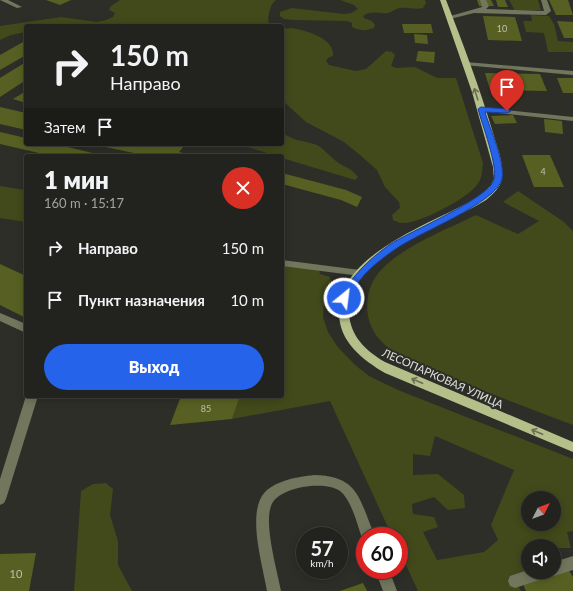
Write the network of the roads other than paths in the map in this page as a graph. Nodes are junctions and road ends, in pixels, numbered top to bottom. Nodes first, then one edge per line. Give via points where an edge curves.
1 (3, 0) edge
2 (443, 0) edge
3 (483, 0) edge
4 (544, 0) edge
5 (19, 7) dead end
6 (475, 11) junction
7 (450, 17) junction
8 (466, 64) junction
9 (573, 73) edge
10 (481, 109) junction
11 (573, 119) edge
12 (284, 263) edge
13 (360, 273) junction
14 (0, 317) edge
15 (24, 328) edge
16 (31, 398) edge
17 (573, 447) edge
18 (0, 499) edge
19 (364, 527) edge
20 (573, 563) edge
21 (561, 567) edge
22 (385, 579) edge
23 (521, 579) edge
24 (516, 580) dead end
25 (274, 591) edge
26 (390, 591) edge

1 - 5 street
2 - 7 main road, ЛЕСОПАРКОВАЯ УЛИЦА
3 - 6 street via 486,6
4 - 6 street via 548,11 546,13
6 - 7 street
7 - 8 main road, ЛЕСОПАРКОВАЯ УЛИЦА
8 - 9 street
10 -> 8 main road, ЛЕСОПАРКОВАЯ УЛИЦА
10 - 11 street
10 - 13 main road, ЛЕСОПАРКОВАЯ УЛИЦА via 498,167 498,180 492,190 480,200 401,241
12 - 13 street
17 -> 13 main road, ЛЕСОПАРКОВАЯ УЛИЦА via 389,370 363,353 354,344 343,314 346,294
14 - 15 street
16 - 18 street
19 - 25 street via 350,494 338,483 298,483 276,491 268,497 263,512
20 - 21 street
22 - 26 street
23 - 24 street

